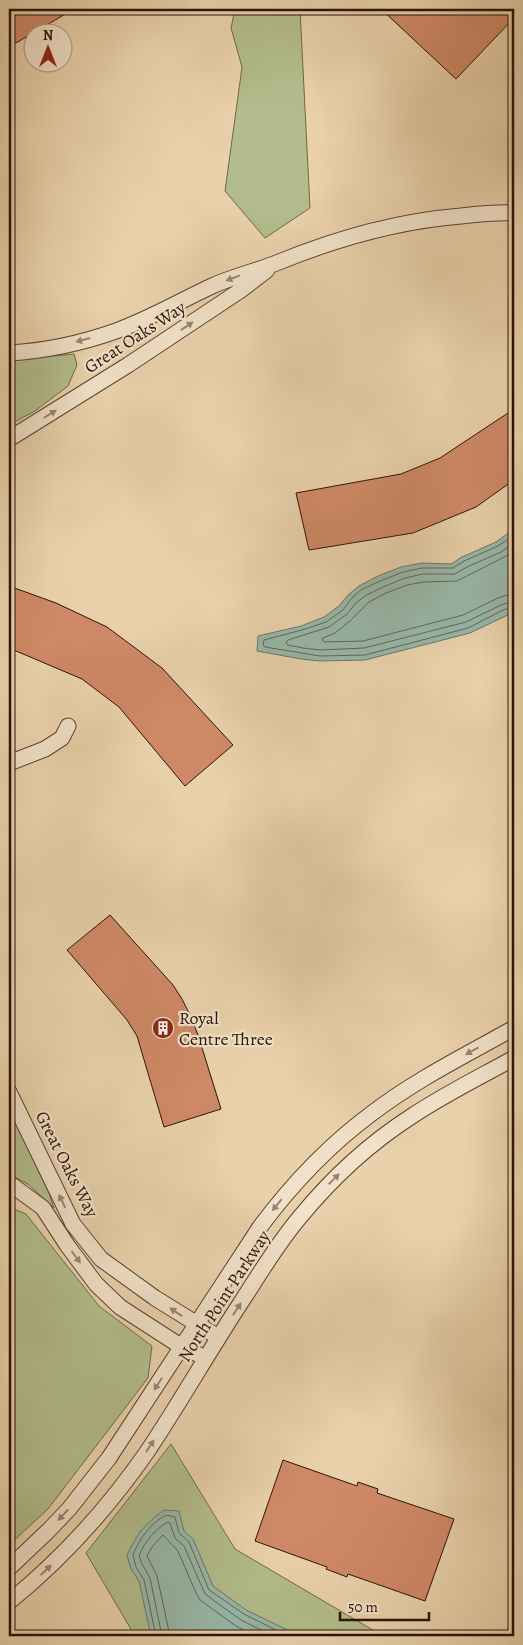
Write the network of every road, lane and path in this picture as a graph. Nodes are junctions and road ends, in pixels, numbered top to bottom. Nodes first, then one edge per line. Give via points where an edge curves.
1 (514, 213) edge
2 (279, 262) junction
3 (9, 353) edge
4 (9, 439) edge
5 (68, 726) dead end
6 (9, 763) edge
7 (514, 1028) edge
8 (514, 1058) edge
9 (9, 1092) edge
10 (9, 1183) edge
11 (196, 1325) junction
12 (218, 1337) junction
13 (182, 1347) junction
14 (206, 1358) junction
15 (9, 1568) edge
16 (9, 1602) edge

1 - 2 street, Great Oaks Way via 432,218 398,224 295,254
2 -> 3 street, Great Oaks Way via 226,280 116,331 32,352
4 -> 2 street, Great Oaks Way via 128,366
5 - 6 street via 62,738 45,749
7 -> 11 street, North Point Parkway via 412,1085 332,1146 274,1207
12 -> 8 street, North Point Parkway via 299,1218 360,1154 411,1117
11 -> 9 street, Great Oaks Way via 101,1259 73,1224
10 -> 13 street via 43,1208 96,1284 120,1307
11 - 12 street, Great Oaks Way
11 - 13 street, North Point Parkway
12 - 14 street, North Point Parkway
13 - 14 street
13 -> 15 street, North Point Parkway via 109,1458 69,1509
16 -> 14 street, North Point Parkway via 74,1544 97,1517 146,1452

